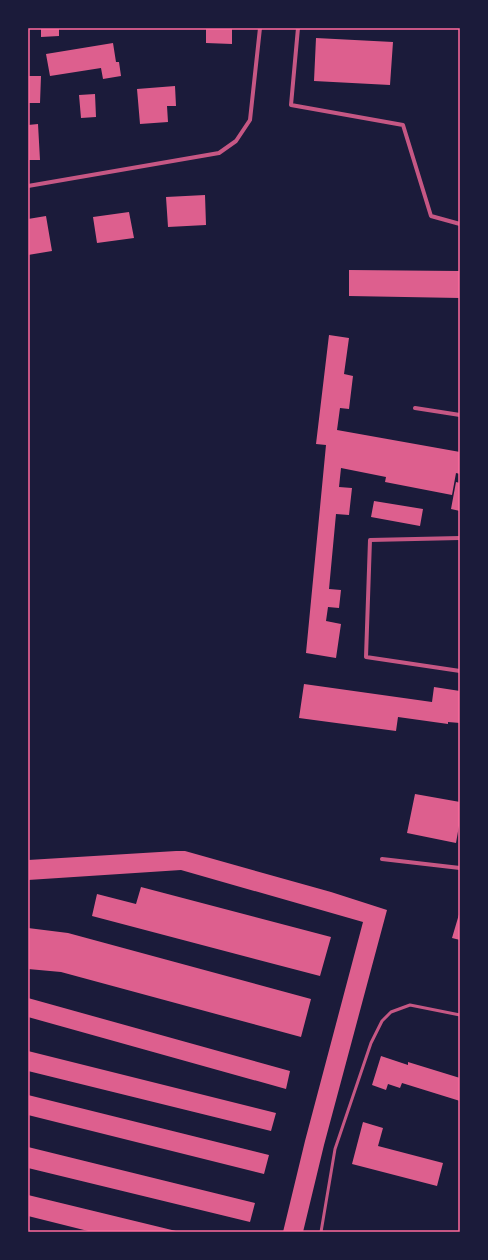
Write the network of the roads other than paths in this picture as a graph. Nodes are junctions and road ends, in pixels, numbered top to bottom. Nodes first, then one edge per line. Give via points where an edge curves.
1 (260, 28) edge
2 (298, 28) edge
3 (28, 186) edge
4 (460, 224) edge
5 (415, 408) dead end
6 (460, 416) edge
7 (460, 538) edge
8 (460, 670) edge
9 (382, 859) dead end
10 (460, 868) edge
11 (460, 1015) edge
12 (321, 1232) edge

1 - 3 street via 250,120 236,141 219,153
2 - 4 street via 291,105 403,125 431,216
5 - 6 street
7 - 8 street via 370,540 366,657
9 - 10 street
11 - 12 lane via 410,1005 391,1012 382,1021 370,1042 335,1149

